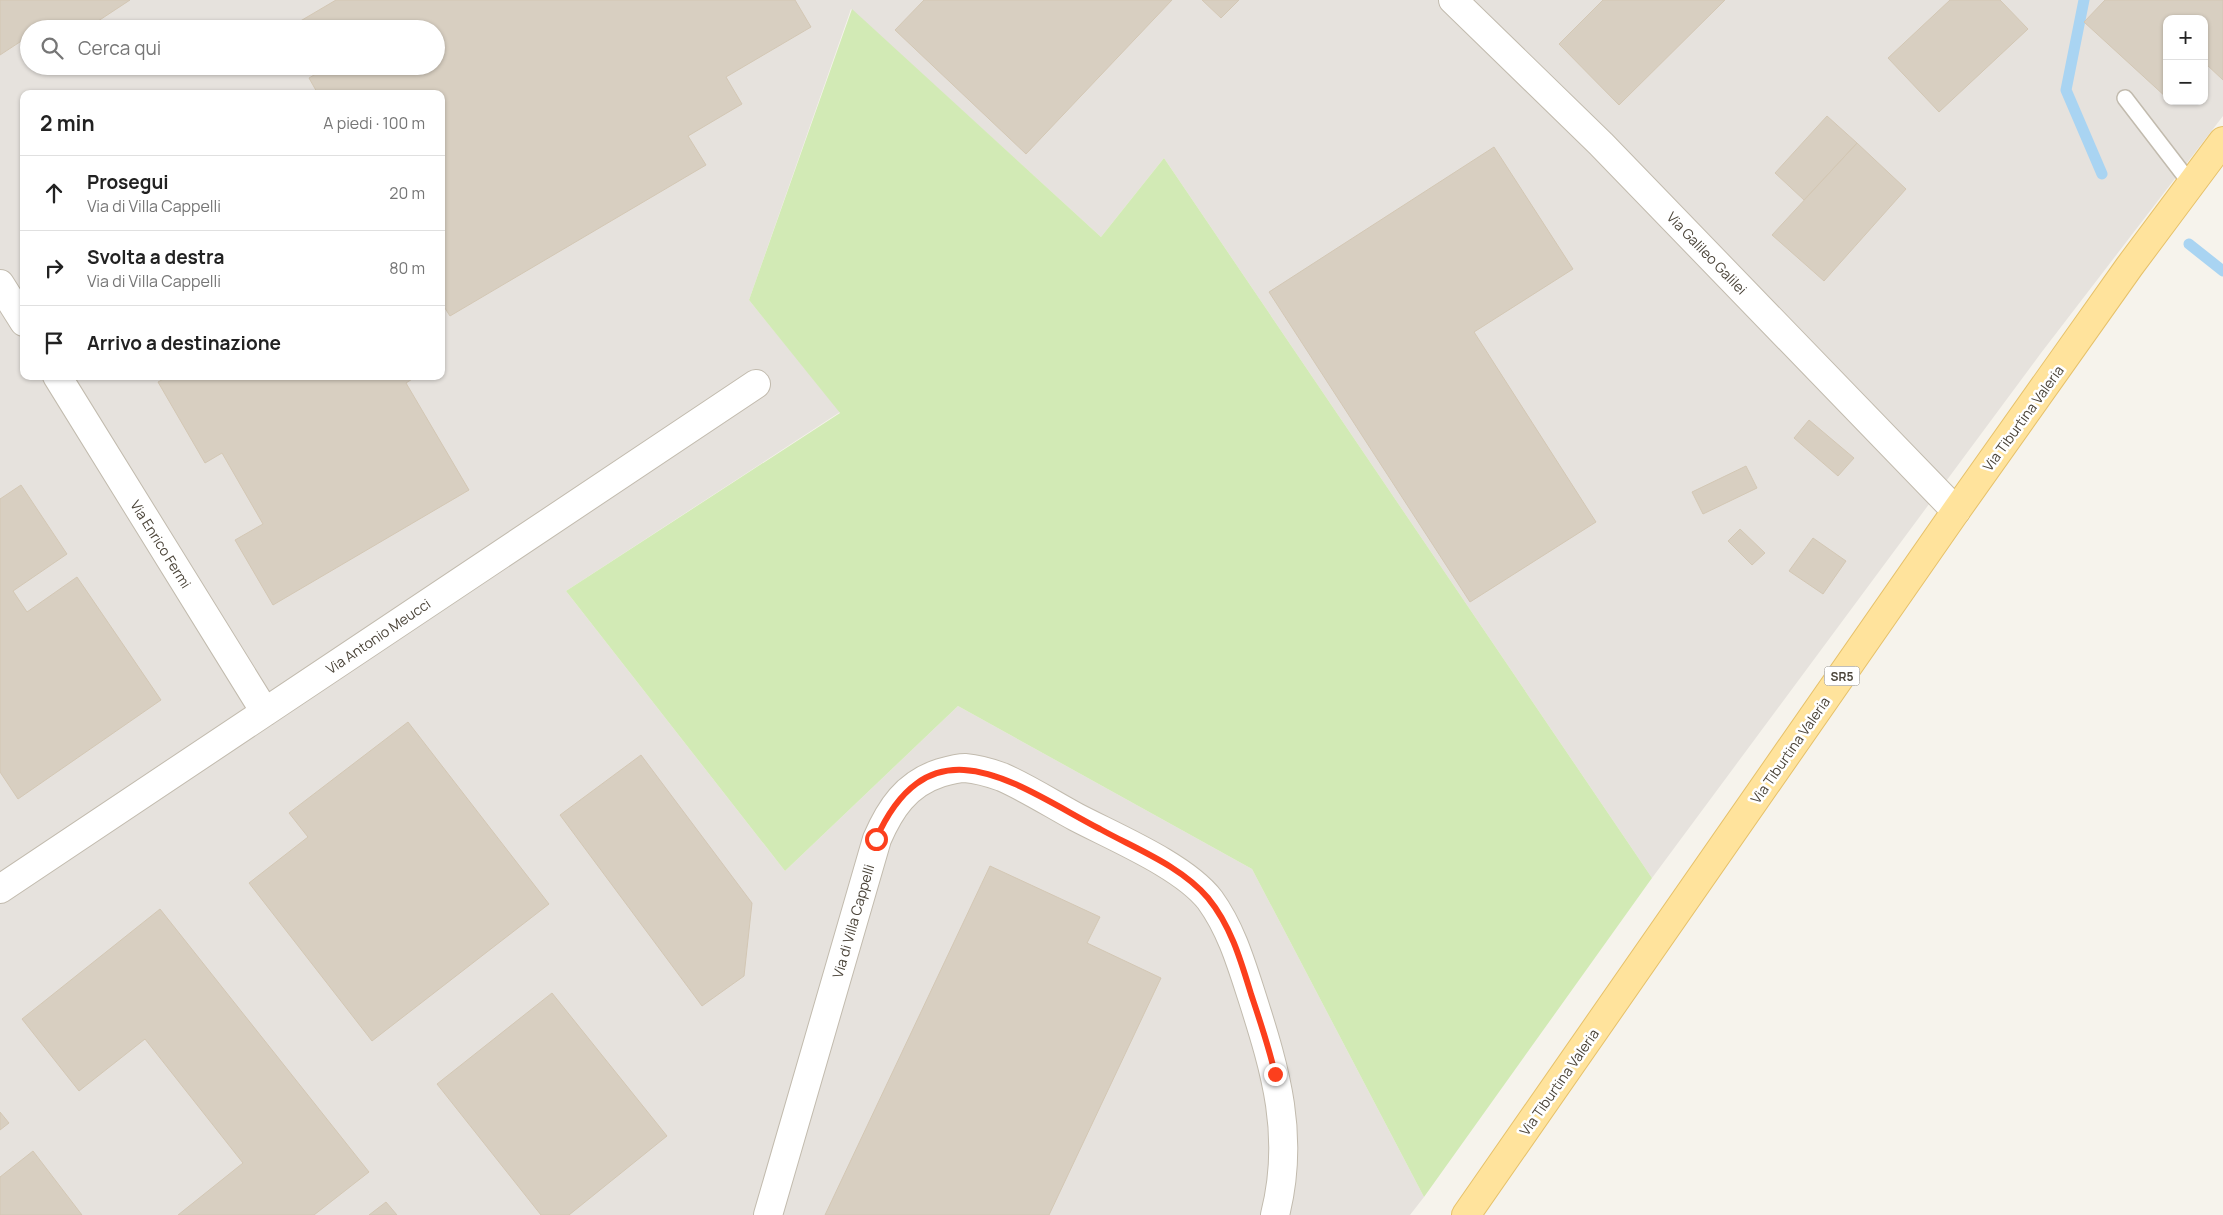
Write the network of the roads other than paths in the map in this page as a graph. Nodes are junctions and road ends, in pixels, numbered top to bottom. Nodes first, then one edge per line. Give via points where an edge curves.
1 (1453, 0) edge
2 (2125, 98) dead end
3 (2223, 141) edge
4 (2191, 184) junction
5 (0, 284) edge
6 (20, 316) edge
7 (59, 380) edge
8 (756, 384) dead end
9 (1956, 511) junction
10 (265, 712) junction
11 (0, 889) edge
12 (768, 1215) edge
13 (1275, 1215) edge
14 (1466, 1215) edge

1 - 9 street, Via Galileo Galilei via 1601,144
2 - 4 lane
3 - 4 main road, Via Tiburtina Valeria / SR5
4 - 9 main road, Via Tiburtina Valeria / SR5
5 - 6 street
7 - 10 street, Via Enrico Fermi
8 - 10 street, Via Antonio Meucci
9 - 14 main road, Via Tiburtina Valeria / SR5
10 - 11 street, Via Antonio Meucci
12 - 13 street, Via di Villa Cappelli via 876,839 902,795 935,775 964,768 1002,778 1167,865 1197,886 1221,916 1238,952 1269,1049 1281,1100 1284,1149

